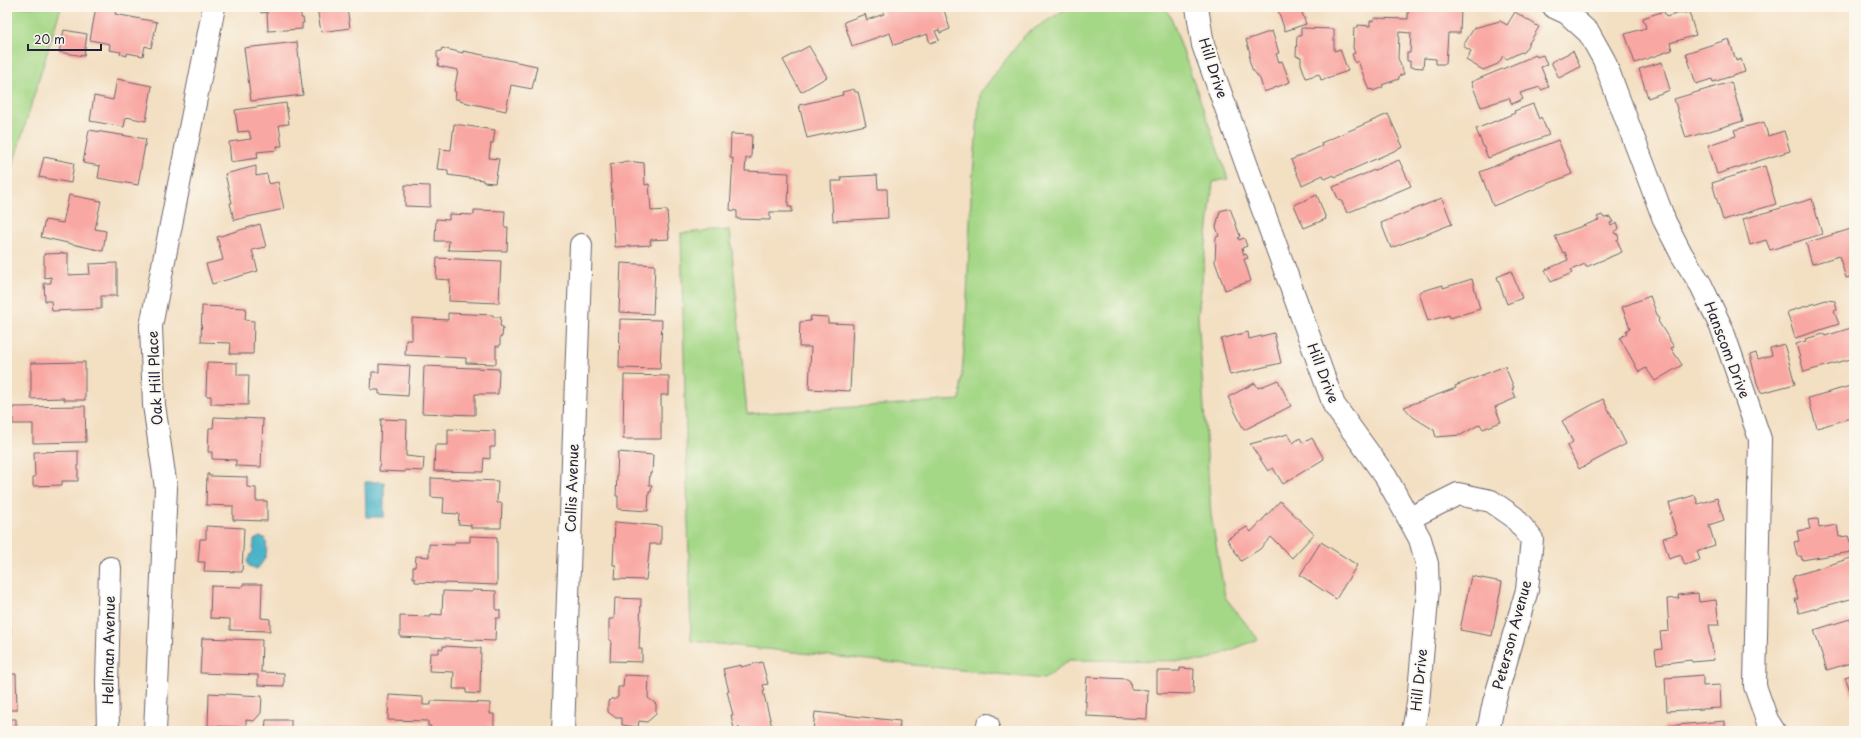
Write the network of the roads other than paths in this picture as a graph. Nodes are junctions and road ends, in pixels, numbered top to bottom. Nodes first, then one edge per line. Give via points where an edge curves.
1 (214, 7) edge
2 (1198, 7) edge
3 (1554, 7) edge
4 (581, 245) dead end
5 (1410, 518) junction
6 (110, 568) dead end
7 (108, 731) edge
8 (155, 731) edge
9 (563, 731) edge
10 (1413, 731) edge
11 (1488, 731) edge
12 (1774, 731) edge

1 - 8 street, Oak Hill Place via 151,326 154,404 166,488
2 - 5 street, Hill Drive via 1204,45 1334,405 1386,477
3 - 12 street, Hanscom Drive via 1567,13 1589,33 1604,60 1665,222 1701,285 1722,329 1760,439 1755,686 1767,720
4 - 9 street, Collis Avenue
5 - 10 street, Hill Drive via 1420,539 1427,564 1428,590 1418,703
5 - 11 street, Peterson Avenue via 1458,494 1491,501 1514,518 1532,539 1527,590
6 - 7 street, Hellman Avenue

